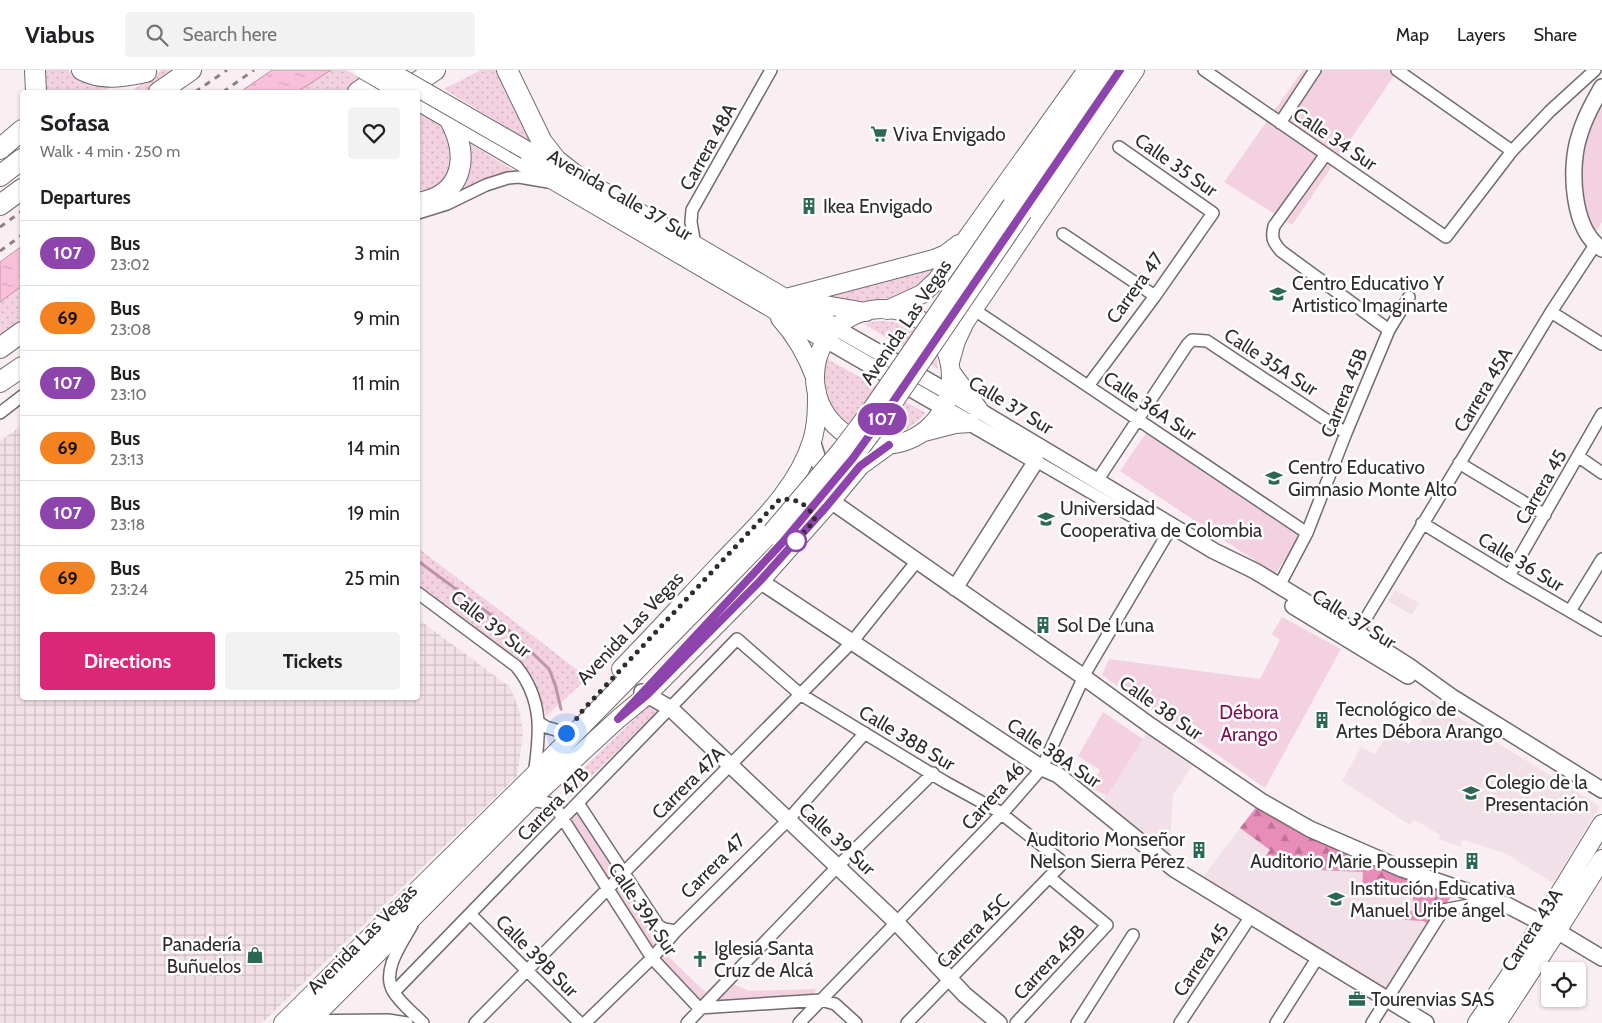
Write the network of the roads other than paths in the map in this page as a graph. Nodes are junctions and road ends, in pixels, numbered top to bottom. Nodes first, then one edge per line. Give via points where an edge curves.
1 (35, 70) edge
2 (82, 70) edge
3 (191, 70) edge
4 (364, 70) edge
5 (388, 70) edge
6 (435, 70) edge
7 (507, 70) edge
8 (771, 70) edge
9 (1086, 70) edge
10 (1102, 70) edge
11 (1120, 70) edge
12 (1135, 70) edge
13 (1204, 70) edge
14 (1315, 70) edge
15 (1397, 70) edge
16 (148, 71) edge
17 (1587, 72) edge
18 (1602, 87) edge
19 (36, 90) edge
20 (120, 90) edge
21 (162, 90) edge
22 (361, 90) edge
23 (399, 90) edge
24 (406, 90) edge
25 (420, 102) edge
26 (449, 118) junction
27 (1280, 123) junction
28 (20, 132) edge
29 (1118, 147) dead end
30 (0, 148) edge
31 (1512, 151) junction
32 (1326, 154) junction
33 (20, 161) edge
34 (0, 176) edge
35 (568, 180) junction
36 (20, 190) edge
37 (420, 203) edge
38 (0, 205) edge
39 (1018, 208) junction
40 (420, 212) edge
41 (1214, 213) joint
42 (974, 228) junction
43 (1063, 234) dead end
44 (695, 245) junction
45 (1015, 247) junction
46 (1598, 247) edge
47 (1155, 296) junction
48 (1409, 296) dead end
49 (786, 298) junction
50 (769, 307) junction
51 (974, 309) junction
52 (887, 310) junction
53 (866, 312) junction
54 (1551, 312) junction
55 (1388, 330) junction
56 (20, 333) edge
57 (831, 334) junction
58 (1602, 344) edge
59 (0, 348) edge
60 (20, 367) edge
61 (951, 367) junction
62 (0, 382) edge
63 (816, 385) junction
64 (1088, 386) junction
65 (20, 398) edge
66 (947, 401) junction
67 (0, 413) edge
68 (1602, 414) edge
69 (974, 417) junction
70 (1137, 419) junction
71 (924, 432) junction
72 (1346, 433) junction
73 (812, 440) junction
74 (889, 445) junction
75 (1055, 456) junction
76 (1579, 457) junction
77 (1036, 461) junction
78 (1459, 463) junction
79 (1602, 473) edge
80 (1058, 474) junction
81 (1097, 481) junction
82 (780, 499) junction
83 (831, 502) junction
84 (1545, 515) junction
85 (815, 520) junction
86 (1422, 523) junction
87 (1169, 531) junction
88 (1307, 533) junction
89 (777, 538) junction
90 (1214, 551) junction
91 (1602, 559) edge
92 (917, 561) junction
93 (1509, 576) junction
94 (760, 581) junction
95 (1278, 586) junction
96 (955, 588) junction
97 (420, 594) edge
98 (1570, 611) junction
99 (1602, 630) edge
100 (1358, 633) junction
101 (737, 639) joint
102 (852, 642) junction
103 (1084, 677) junction
104 (645, 694) junction
105 (800, 694) junction
106 (1452, 697) junction
107 (670, 708) junction
108 (538, 722) junction
109 (865, 733) junction
110 (566, 737) junction
111 (570, 764) junction
112 (730, 765) junction
113 (1042, 768) junction
114 (933, 773) junction
115 (534, 775) junction
116 (1602, 790) edge
117 (531, 800) junction
118 (578, 803) junction
119 (1002, 814) junction
120 (563, 818) junction
121 (788, 820) junction
122 (1602, 824) edge
123 (1602, 858) edge
124 (1061, 862) joint
125 (837, 867) junction
126 (624, 873) junction
127 (1049, 877) junction
128 (608, 888) junction
129 (1507, 906) junction
130 (419, 912) junction
131 (470, 914) junction
132 (1251, 916) junction
133 (897, 923) junction
134 (1550, 927) junction
135 (676, 930) junction
136 (1133, 935) dead end
137 (355, 952) junction
138 (1318, 957) junction
139 (652, 958) junction
140 (1602, 958) edge
141 (528, 970) junction
142 (950, 980) junction
143 (394, 992) junction
144 (334, 997) junction
145 (1387, 999) junction
146 (821, 1000) junction
147 (699, 1008) junction
148 (284, 1022) edge
149 (310, 1022) edge
150 (407, 1023) edge
151 (422, 1023) edge
152 (475, 1023) edge
153 (580, 1023) edge
154 (585, 1023) edge
155 (687, 1023) edge
156 (799, 1023) edge
157 (856, 1023) edge
158 (907, 1023) edge
159 (1000, 1023) edge
160 (1016, 1023) edge
161 (1078, 1023) edge
162 (1180, 1023) edge
163 (1276, 1023) edge
164 (1372, 1023) edge
165 (1426, 1023) edge
166 (1477, 1023) edge
167 (1497, 1023) edge

1 - 19 highway
2 - 16 highway via 104,77
3 - 21 highway
4 - 23 main road, bridge
5 - 22 highway
5 - 35 main road, Avenida Calle 37 Sur, bridge via 526,150
6 - 24 highway
7 - 35 highway via 542,142
8 - 44 street, Carrera 48A via 693,208 691,222
9 - 42 main road, Avenida Las Vegas
10 - 39 main road, Avenida Las Vegas
11 - 39 main road, Avenida Las Vegas
12 - 45 main road
13 - 27 street, Calle 34 Sur
14 - 27 street
15 - 31 street
16 - 20 highway
17 - 31 street
18 - 46 main road via 1578,138 1573,180 1586,232
25 - 26 main road, Avenida Calle 37 Sur
26 - 35 main road, Avenida Calle 37 Sur
26 - 37 highway via 459,143 459,172 447,192
27 - 32 street, Calle 34 Sur
28 - 30 highway
29 - 41 street, Calle 35 Sur
31 - 32 street, Calle 34 Sur via 1446,237
32 - 55 street via 1274,226 1273,242
33 - 34 highway
35 - 40 street via 508,178
35 - 44 main road, Avenida Calle 37 Sur
35 - 50 main road, Avenida Calle 37 Sur
36 - 38 highway
39 - 89 main road, Avenida Las Vegas, bridge
41 - 47 street, Carrera 47
42 - 45 main road via 993,246
42 - 49 main road via 946,254 934,259
42 - 52 main road, Avenida Las Vegas via 930,288
43 - 47 street
44 - 49 main road, Avenida Calle 37 Sur
45 - 51 main road
46 - 54 street, Carrera 45A
47 - 64 street, Carrera 47
48 - 55 street, Carrera 45B
49 - 53 main road
49 - 57 main road, Calle 37 Sur
50 - 57 main road, Calle 37 Sur
50 - 63 main road via 796,338
51 - 61 main road via 960,333
51 - 64 street, Calle 36A Sur
52 - 53 main road
52 - 61 main road via 908,314 927,326 942,342
53 - 57 main road
54 - 58 street
54 - 78 street, Carrera 45A
55 - 72 street, Carrera 45B
56 - 59 highway
57 - 63 main road via 817,364
57 - 66 main road, Calle 37 Sur
60 - 62 highway
61 - 66 main road
61 - 69 main road
63 - 73 main road, Avenida Las Vegas via 817,410
63 - 74 main road via 826,414 843,432 864,442
64 - 70 street, Calle 36A Sur
65 - 67 street
66 - 69 main road, Calle 37 Sur
66 - 71 main road via 938,418
68 - 76 street, Carrera 45
69 - 71 main road
69 - 75 main road, Calle 37 Sur
69 - 77 main road, Calle 37 Sur
70 - 72 street, Calle 35A Sur via 1187,345 1200,339
70 - 81 street
70 - 88 street, Calle 36A Sur
71 - 74 main road
72 - 88 street, Carrera 45B
73 - 82 main road, Avenida Las Vegas via 807,455
73 - 83 main road
74 - 83 main road, Avenida Las Vegas via 860,466
75 - 80 main road
75 - 81 main road, Calle 37 Sur
76 - 79 street
76 - 84 street, Carrera 45
77 - 80 street, Calle 37 Sur
77 - 96 main road
78 - 84 street
78 - 86 street, Carrera 45A
80 - 87 street, Calle 37 Sur
81 - 87 main road, Calle 37 Sur
82 - 85 main road via 802,502
82 - 110 main road, Avenida Las Vegas via 583,710
83 - 85 main road, Avenida Las Vegas
83 - 92 main road, Calle 38 Sur
84 - 93 street, Carrera 45
85 - 94 main road, Avenida Las Vegas
86 - 93 street, Calle 36 Sur
86 - 100 street, Carrera 45A
87 - 90 main road, Calle 37 Sur
87 - 103 street, Carrera 46
88 - 95 street, Carrera 45B
89 - 104 main road, Avenida Las Vegas
89 - 110 main road, Avenida Las Vegas
90 - 95 main road, Calle 37 Sur
90 - 106 main road, Calle 37 Sur via 1250,580 1396,670
91 - 98 street
92 - 96 main road, Calle 38 Sur
92 - 102 street, Carrera 47A
93 - 98 street, Calle 36 Sur
94 - 102 main road, Calle 38A Sur
94 - 104 main road, Avenida Las Vegas
95 - 100 main road, Calle 37 Sur
96 - 103 main road, Calle 38 Sur
97 - 108 street, Calle 39 Sur via 516,666 533,694
98 - 99 street, Calle 36 Sur
100 - 106 main road, Calle 37 Sur
101 - 105 street, Calle 38B Sur
101 - 107 street, Carrera 47B
102 - 105 street, Carrera 47A
102 - 113 main road, Calle 38A Sur
103 - 113 street, Carrera 46
103 - 129 main road, Calle 38 Sur via 1261,801 1310,829 1402,869
104 - 107 main road, Calle 39 Sur
104 - 111 main road, Avenida Las Vegas
105 - 109 street, Calle 38B Sur
105 - 112 street, Carrera 47A
106 - 116 main road, Calle 37 Sur
107 - 112 main road, Calle 39 Sur
107 - 118 street, Carrera 47B
108 - 110 street
108 - 115 street, Calle 39 Sur
109 - 114 street, Calle 38B Sur
109 - 121 street, Carrera 47
110 - 111 main road via 564,754
110 - 115 main road, Avenida Las Vegas
111 - 117 main road, Avenida Las Vegas
112 - 121 main road, Calle 39 Sur
112 - 126 street, Carrera 47A
113 - 119 street, Carrera 46
113 - 132 main road, Calle 38A Sur via 1058,774 1174,869
114 - 119 street, Calle 38B Sur
114 - 125 street
115 - 137 main road, Avenida Las Vegas
117 - 120 street, Calle 39A Sur via 552,805
117 - 130 main road, Avenida Las Vegas
118 - 120 street, Carrera 47B
118 - 126 street, Calle 39A Sur
119 - 124 street, Calle 38B Sur
119 - 133 street, Carrera 46
120 - 128 street, Calle 39A Sur
120 - 131 street, Carrera 47B
121 - 125 main road, Calle 39 Sur
121 - 135 street, Carrera 47
122 - 134 main road, Carrera 43A
123 - 134 main road, Carrera 43A
124 - 127 street, Carrera 45C
125 - 133 main road, Calle 39 Sur
125 - 147 street
126 - 128 street, Carrera 47A
126 - 135 street, Calle 39A Sur via 658,925
127 - 142 street, Carrera 45C
127 - 160 street, Carrera 45B via 1107,926
128 - 139 street, Calle 39A Sur
128 - 141 street, Carrera 47A
129 - 134 main road, Calle 38 Sur
129 - 145 street via 1443,910
130 - 143 street via 393,962 390,985
130 - 144 main road, Avenida Las Vegas
131 - 141 street, Calle 39B Sur
131 - 143 street, Carrera 47B
132 - 138 main road, Calle 38A Sur
132 - 162 street, Carrera 45
133 - 142 main road, Calle 39 Sur
133 - 146 street, Carrera 46
134 - 140 main road, Calle 38 Sur
134 - 166 main road, Carrera 43A via 1508,978
134 - 167 main road, Carrera 43A
135 - 139 street, Carrera 47
136 - 161 street
137 - 144 main road via 345,970 331,984
137 - 148 main road, Avenida Las Vegas
138 - 145 main road, Calle 38A Sur
138 - 163 street
139 - 147 street, Calle 39A Sur
139 - 154 street, Carrera 47
141 - 152 street, Carrera 47A
141 - 153 street, Calle 39B Sur
142 - 158 street, Carrera 45C
142 - 159 main road, Calle 39 Sur
143 - 151 street
144 - 149 main road, Avenida Las Vegas
145 - 164 street
145 - 165 main road, Calle 38A Sur
146 - 147 street
146 - 156 street, Carrera 46
146 - 157 street via 835,1004
147 - 155 street
148 - 149 street
149 - 150 street via 388,1020

